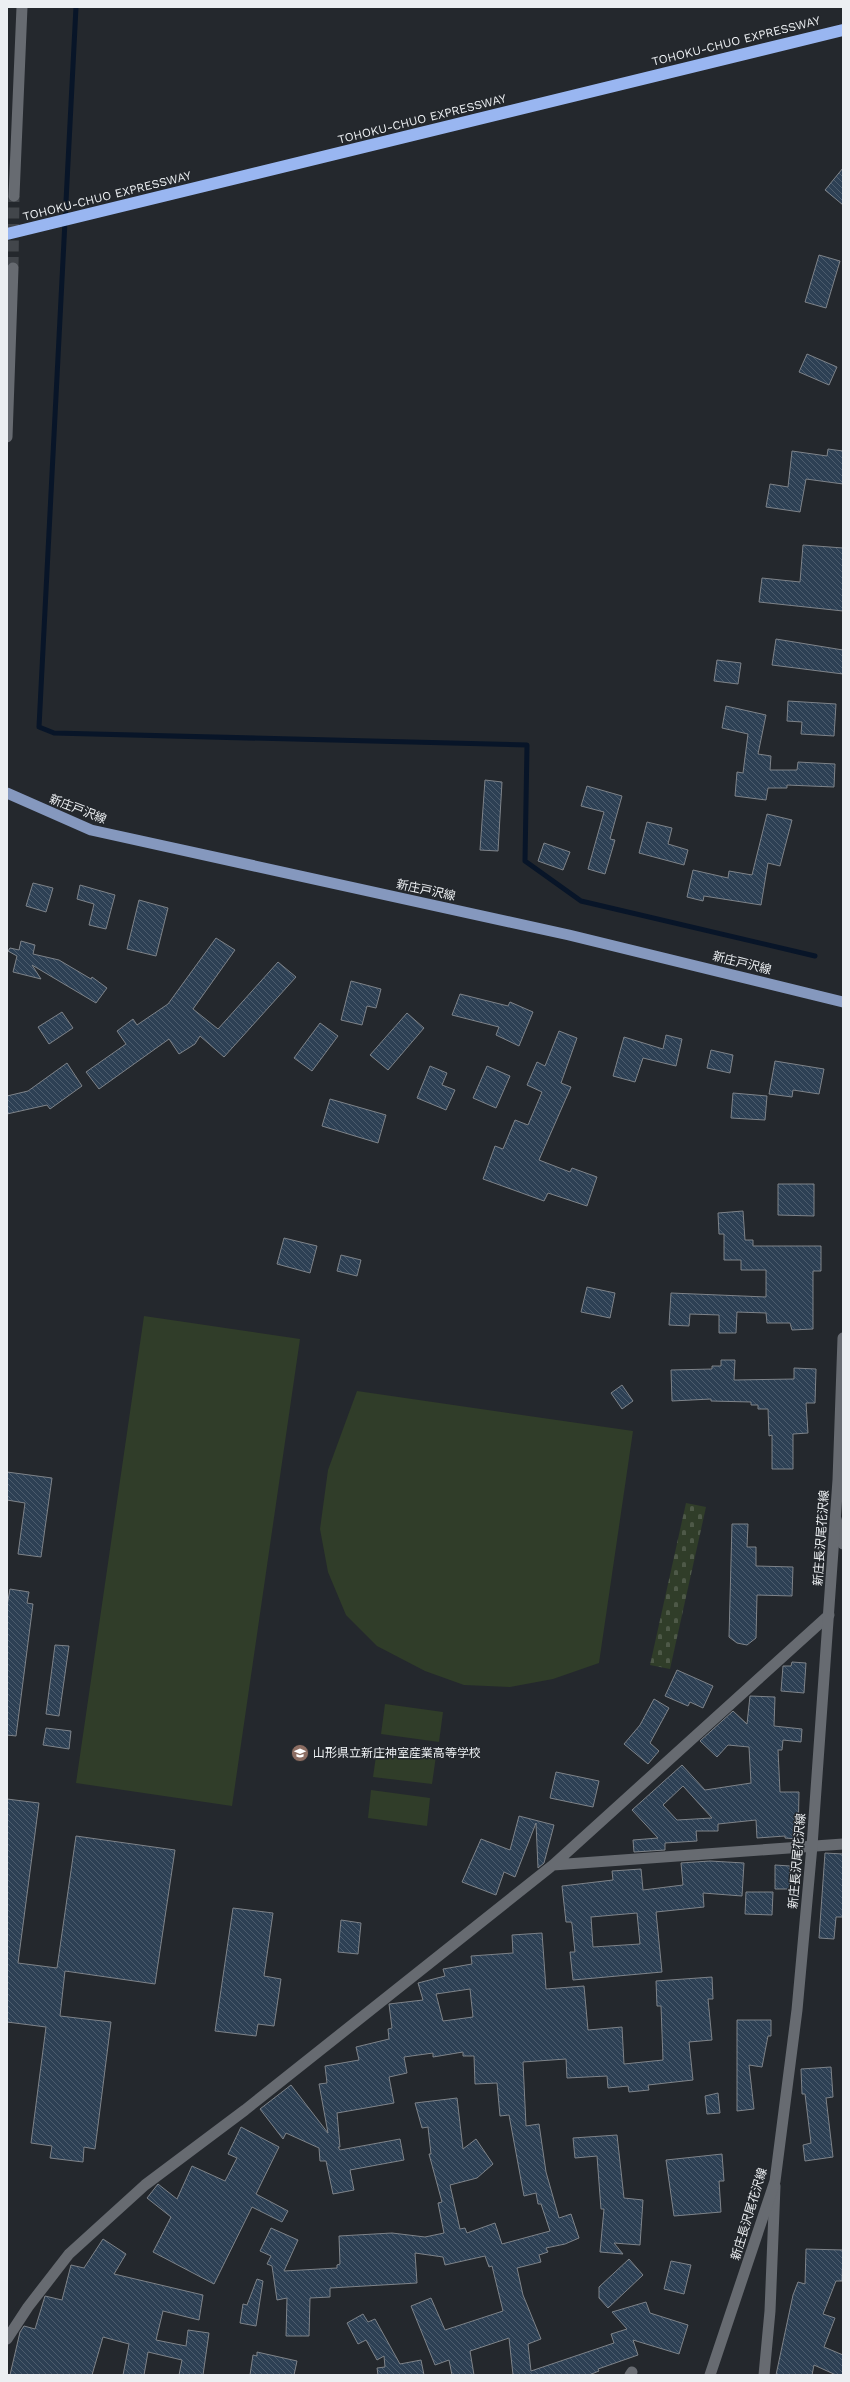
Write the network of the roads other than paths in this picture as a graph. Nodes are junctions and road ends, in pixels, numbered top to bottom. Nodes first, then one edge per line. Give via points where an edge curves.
1 (22, 7) edge
2 (843, 30) edge
3 (14, 196) tunnel mouth
4 (7, 234) edge
5 (13, 268) tunnel mouth
6 (7, 437) edge
7 (7, 793) edge
8 (843, 1002) edge
9 (843, 1338) edge
10 (841, 1480) edge
11 (834, 1514) junction
12 (843, 1544) edge
13 (829, 1615) junction
14 (843, 1844) edge
15 (812, 1846) junction
16 (553, 1865) junction
17 (775, 2181) junction
18 (7, 2339) edge
19 (710, 2375) edge
20 (764, 2375) edge

1 - 3 street
2 - 4 highway, TOHOKU-CHUO EXPRESSWAY
5 - 6 street
7 - 8 main road, 新庄戸沢線 via 91,830 569,934
9 - 10 street, 新庄長沢尾花沢線
10 - 11 street, 新庄長沢尾花沢線
11 - 12 street
11 - 13 street, 新庄長沢尾花沢線
13 - 15 street, 新庄長沢尾花沢線
13 - 16 street
14 - 15 street
15 - 16 street
15 - 17 street, 新庄長沢尾花沢線 via 797,2010
16 - 18 street via 245,2110 145,2185 69,2254
17 - 19 street, 新庄長沢尾花沢線
17 - 20 street via 770,2311

